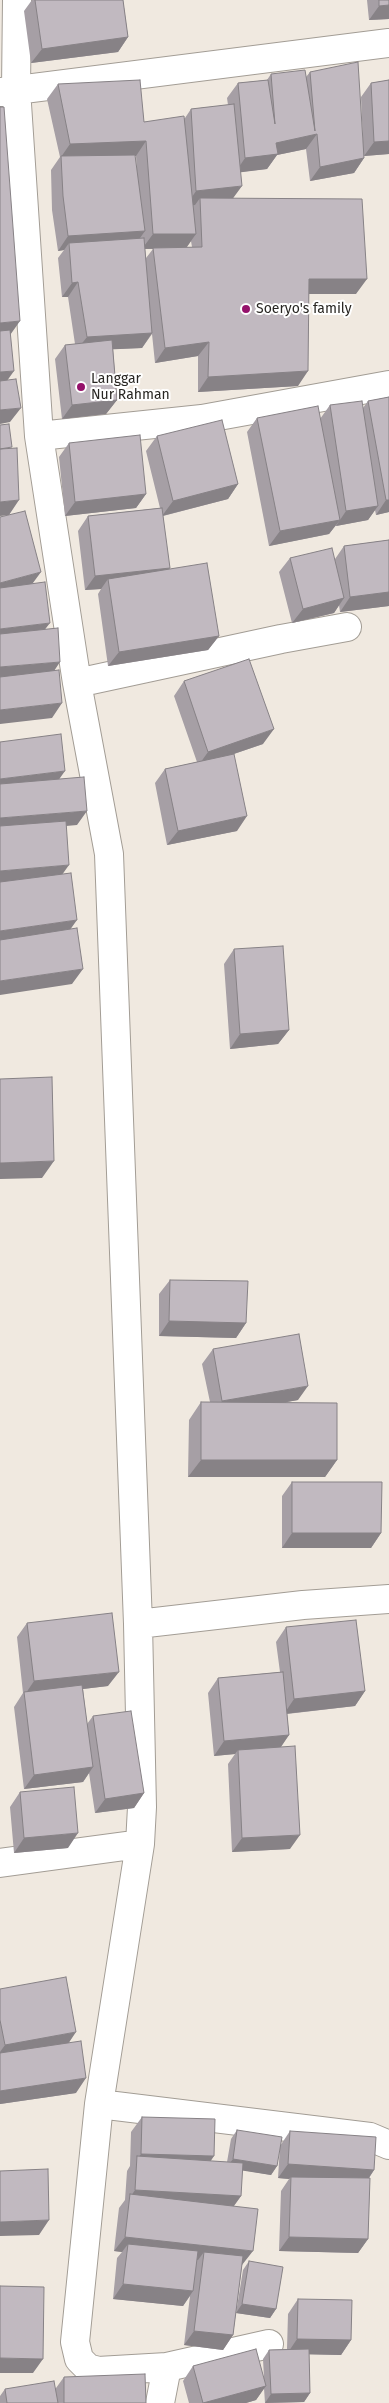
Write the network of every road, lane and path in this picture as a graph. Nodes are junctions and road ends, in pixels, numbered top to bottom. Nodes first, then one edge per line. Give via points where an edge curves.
1 (17, 0) edge
2 (389, 42) edge
3 (8, 91) edge
4 (389, 385) edge
5 (38, 436) junction
6 (347, 627) dead end
7 (77, 683) junction
8 (389, 1599) edge
9 (138, 1624) junction
10 (140, 1844) junction
11 (0, 1862) edge
12 (99, 2104) junction
13 (389, 2145) edge
14 (269, 2344) dead end
15 (167, 2367) junction
16 (160, 2403) edge

1 - 3 street
2 - 3 street
3 - 5 street
4 - 5 street via 202,419
5 - 7 street
6 - 7 street
7 - 9 street via 109,854
8 - 9 street via 303,1605
9 - 10 street
10 - 11 street
10 - 12 street
12 - 13 street via 370,2137
12 - 15 street via 75,2342 79,2359 88,2368 98,2371
14 - 15 street
15 - 16 street

